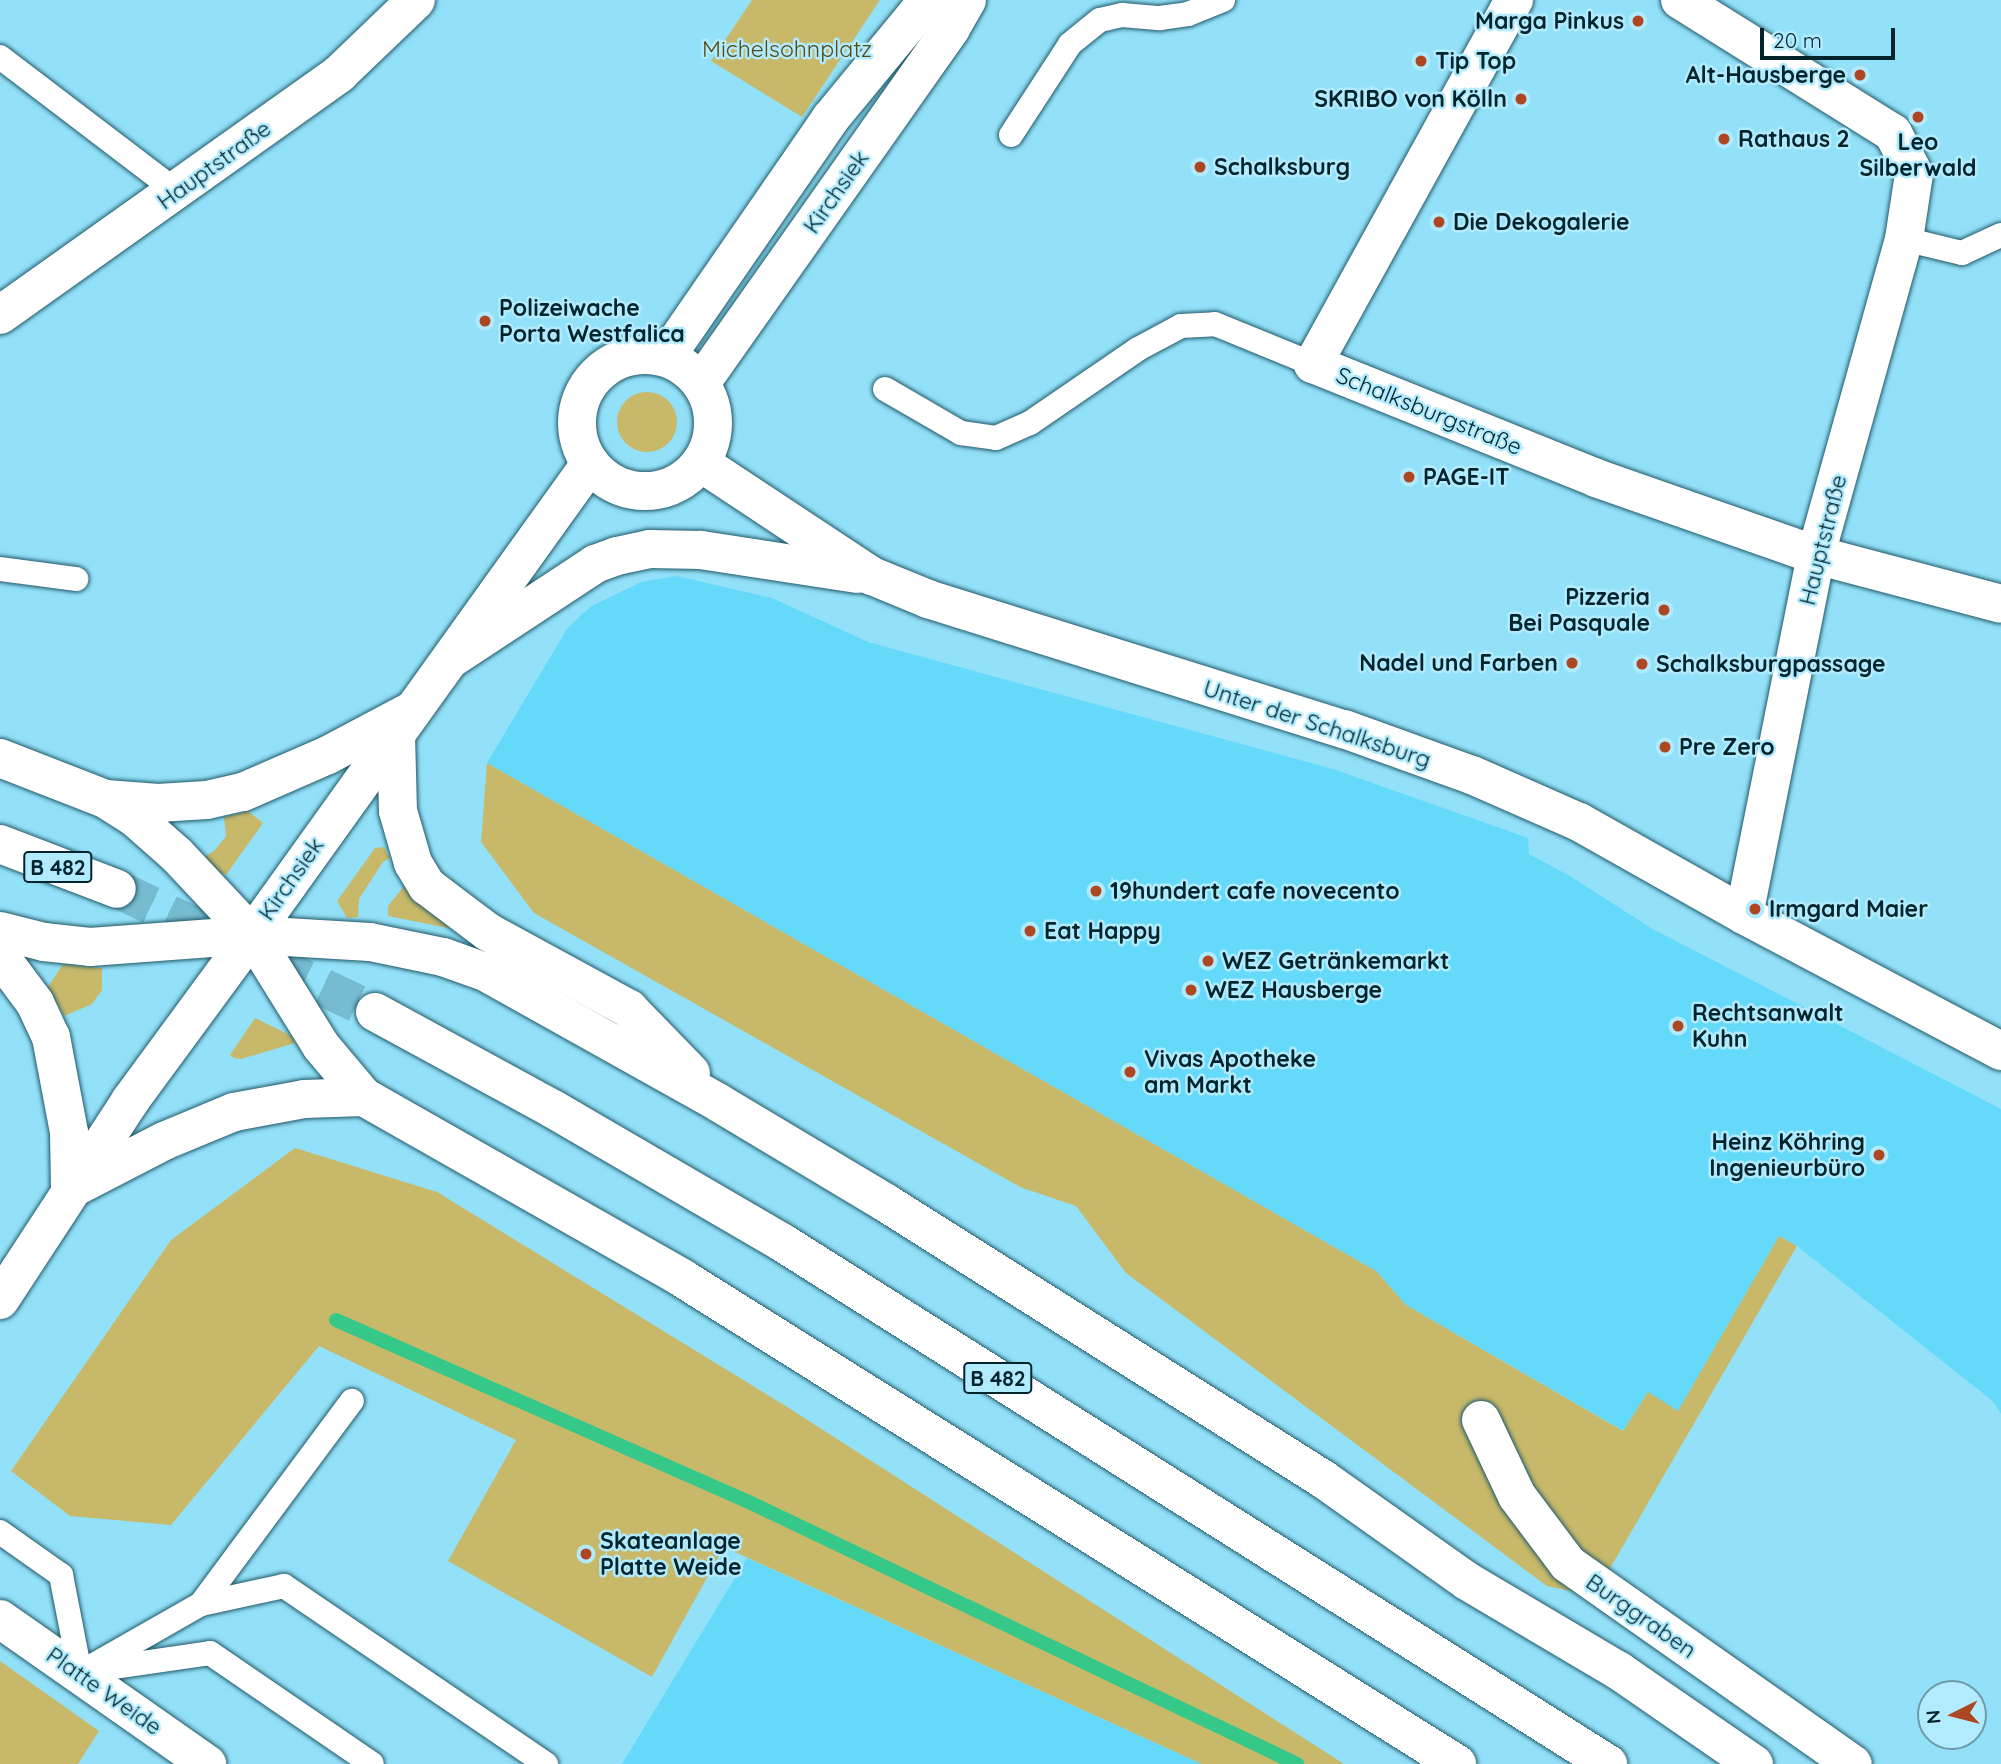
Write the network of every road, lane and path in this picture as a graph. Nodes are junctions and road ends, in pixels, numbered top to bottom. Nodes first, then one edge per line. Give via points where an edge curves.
1 (416, 0) edge
2 (928, 0) edge
3 (967, 0) edge
4 (1223, 0) edge
5 (1514, 0) edge
6 (1680, 0) edge
7 (0, 57) edge
8 (1011, 135) dead end
9 (177, 192) junction
10 (2001, 236) edge
11 (1904, 239) junction
12 (0, 315) edge
13 (666, 357) junction
14 (1314, 365) junction
15 (701, 383) junction
16 (885, 389) dead end
17 (701, 463) junction
18 (590, 464) junction
19 (1816, 555) junction
20 (0, 569) edge
21 (872, 576) junction
22 (76, 579) dead end
23 (2001, 604) edge
24 (446, 662) junction
25 (405, 722) junction
26 (0, 758) edge
27 (106, 799) junction
28 (0, 844) edge
29 (117, 889) tunnel mouth
30 (1744, 915) junction
31 (0, 931) edge
32 (252, 935) junction
33 (0, 956) edge
34 (375, 1012) tunnel mouth
35 (2001, 1051) edge
36 (364, 1097) junction
37 (719, 1103) junction
38 (71, 1189) junction
39 (0, 1299) edge
40 (352, 1401) dead end
41 (1481, 1420) dead end
42 (0, 1532) edge
43 (201, 1604) junction
44 (0, 1619) edge
45 (80, 1672) junction
46 (207, 1764) edge
47 (372, 1764) edge
48 (546, 1764) edge
49 (1457, 1764) edge
50 (1608, 1764) edge
51 (1754, 1764) edge
52 (1853, 1764) edge

1 - 9 main road, Hauptstraße via 340,73
2 - 13 main road, Kirchsiek via 830,119
3 - 15 main road, Kirchsiek
4 - 8 lane via 1188,14 1100,20 1070,44
5 - 14 main road, Schalksburgstraße
6 - 11 main road, Hauptstraße via 1893,133 1913,174
7 - 9 lane
9 - 12 main road, Hauptstraße
10 - 11 lane via 1962,253
11 - 19 main road, Hauptstraße
13 - 15 main road
13 - 18 main road via 625,356 592,379 580,399 576,421
14 - 16 lane via 1215,324 1181,326 1138,349 1030,423 996,438 961,433
14 - 19 main road, Schalksburgstraße via 1596,478
15 - 17 main road via 711,402 714,423 711,444
17 - 18 main road via 686,478 646,492 615,484
17 - 21 main road, Unter der Schalksburg
18 - 24 main road, Kirchsiek
19 - 23 main road, Schalksburgstraße
19 - 30 main road, Hauptstraße
20 - 22 lane
21 - 24 main road, Unter der Schalksburg via 728,554 650,549 595,564
21 - 30 main road, Unter der Schalksburg via 928,599 1343,729 1472,775 1579,822
24 - 25 main road, Kirchsiek
25 - 27 main road via 243,792 158,803
25 - 32 main road, Kirchsiek
25 - 37 main road via 398,811 413,863 427,886 488,932 629,1009
26 - 27 main road
27 - 32 main road via 177,855
28 - 29 main road, B 482
30 - 35 main road
31 - 32 main road via 90,947
32 - 36 main road via 321,1046
32 - 37 main road via 370,942 443,957 485,972
32 - 38 main road, Kirchsiek
33 - 38 main road via 30,995 51,1037 69,1132
34 - 50 main road, B 482 via 553,1108 783,1242
36 - 38 main road via 303,1099 234,1112 164,1141
36 - 49 main road via 682,1278
37 - 51 main road via 1132,1357 1323,1479 1467,1581 1619,1671
38 - 39 main road, Kirchsiek
40 - 43 lane
41 - 52 main road, Burggraben via 1517,1496 1568,1564
42 - 45 lane via 61,1575
43 - 45 lane
43 - 48 lane via 284,1586
44 - 45 main road, Platte Weide
45 - 46 main road, Platte Weide
45 - 47 lane via 210,1653

